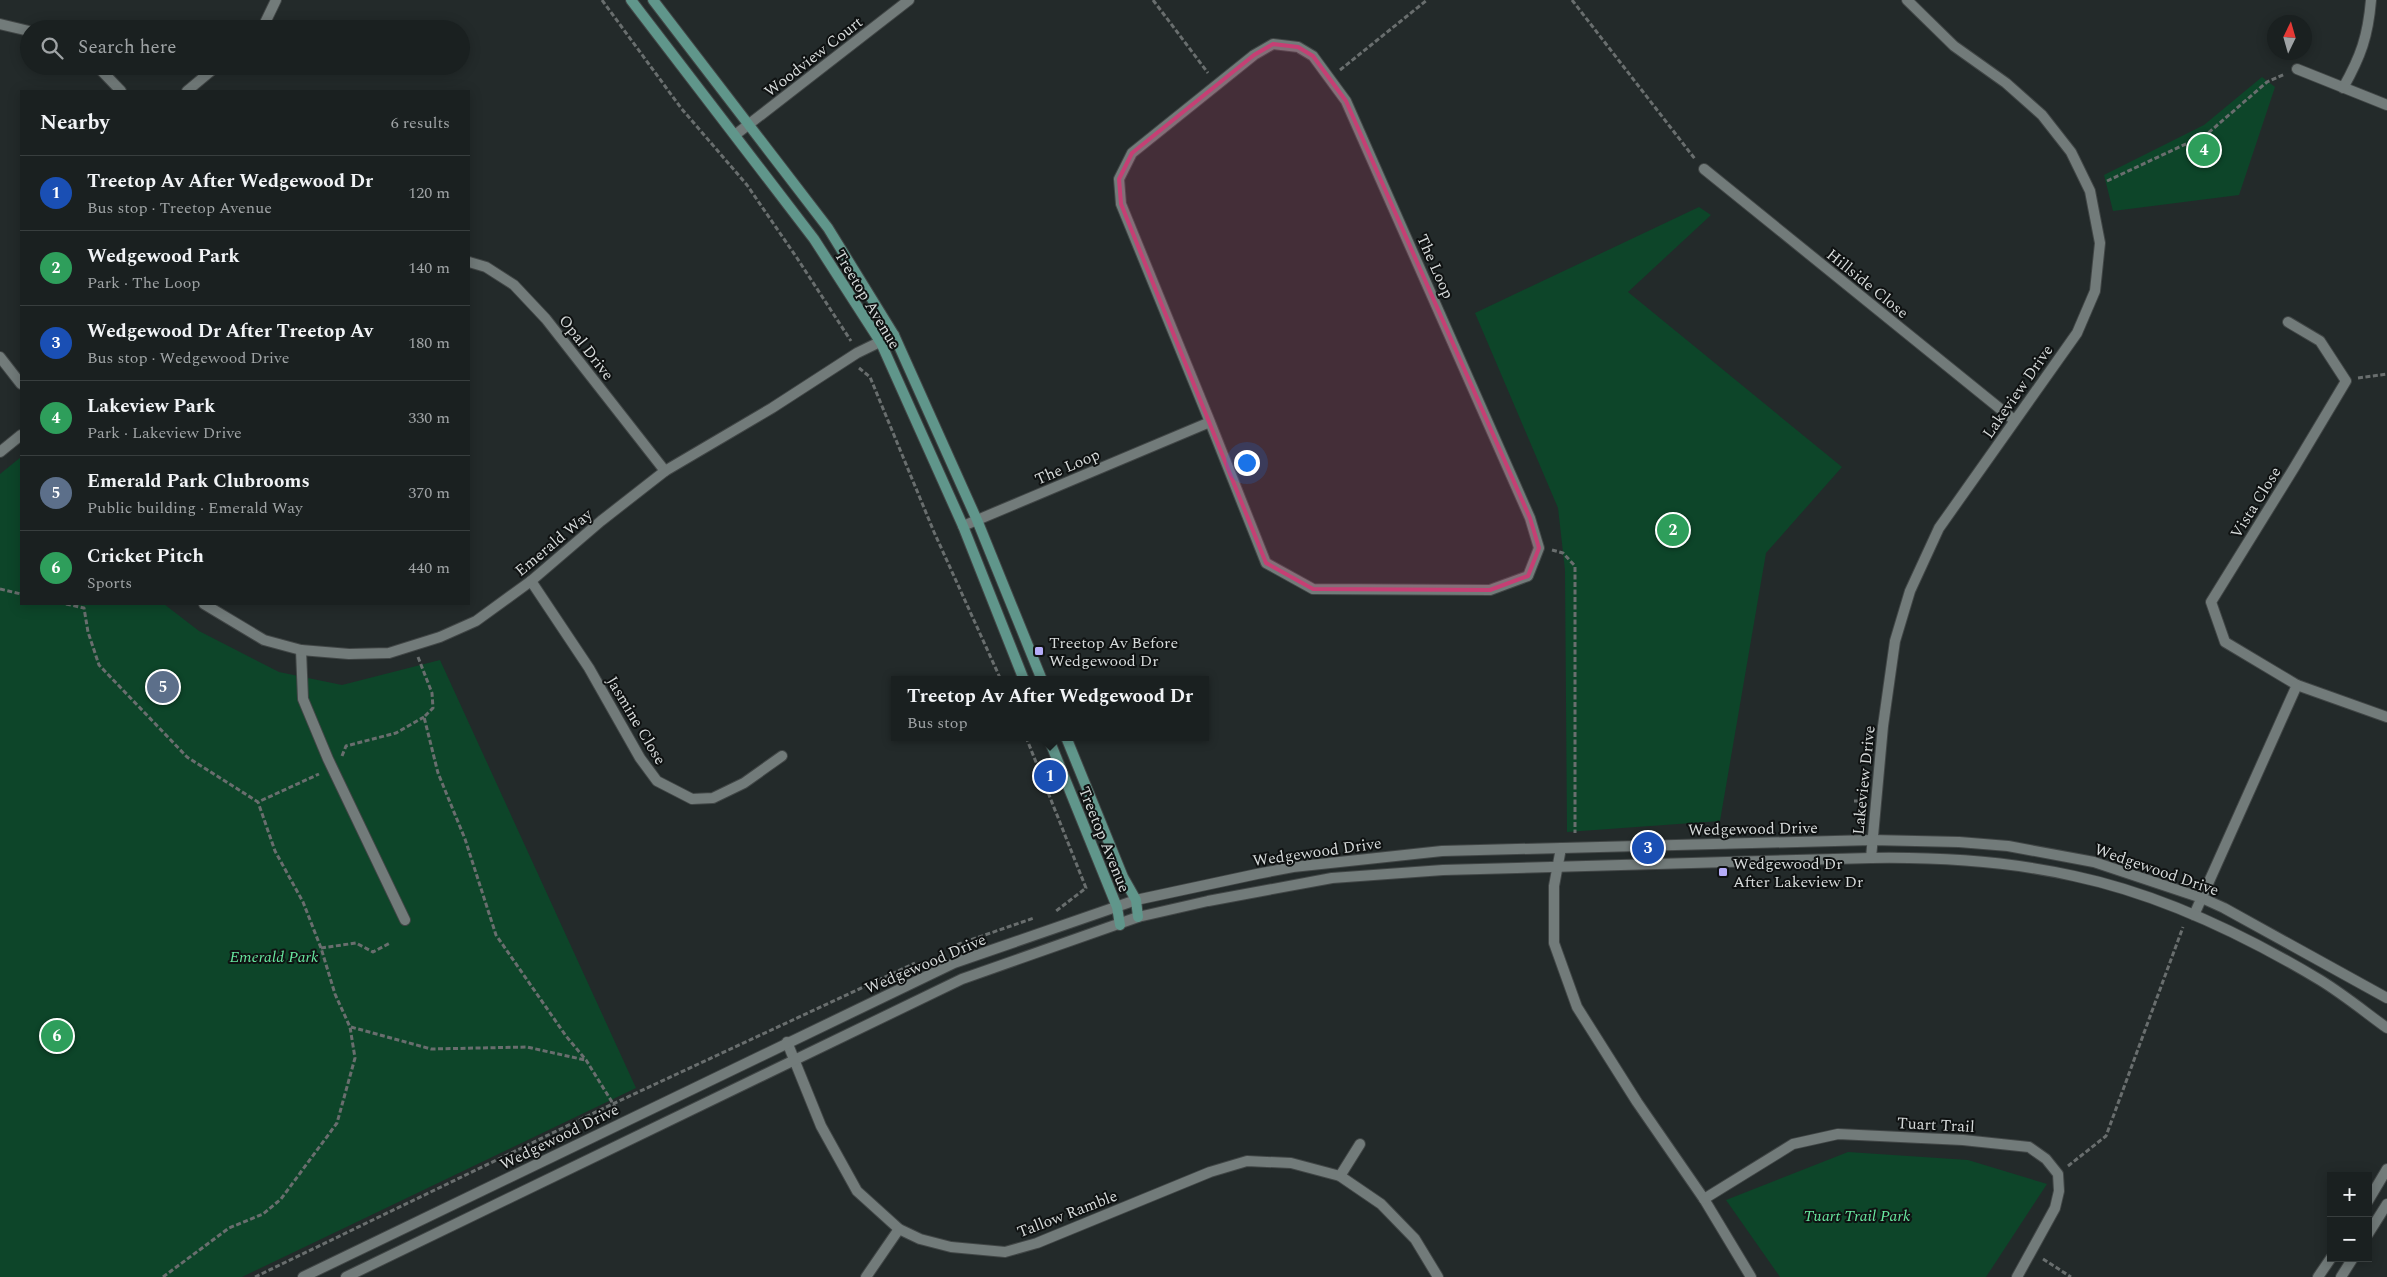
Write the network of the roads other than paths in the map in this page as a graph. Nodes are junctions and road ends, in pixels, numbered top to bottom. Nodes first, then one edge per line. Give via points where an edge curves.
1 (276, 0) edge
2 (631, 0) edge
3 (653, 0) edge
4 (909, 0) edge
5 (1907, 0) edge
6 (2371, 0) edge
7 (266, 20) edge
8 (0, 24) edge
9 (20, 29) edge
10 (2297, 69) road end
11 (106, 75) edge
12 (206, 75) edge
13 (2343, 88) junction
14 (120, 90) edge
15 (187, 90) edge
16 (2387, 105) edge
17 (749, 124) junction
18 (734, 135) junction
19 (1704, 169) road end
20 (470, 262) edge
21 (2288, 322) dead end
22 (894, 335) junction
23 (881, 342) junction
24 (0, 357) edge
25 (20, 383) edge
26 (2014, 420) junction
27 (1210, 422) junction
28 (20, 435) edge
29 (0, 452) edge
30 (664, 471) junction
31 (977, 520) junction
32 (963, 526) junction
33 (532, 581) junction
34 (206, 605) edge
35 (300, 650) junction
36 (1022, 676) edge
37 (1040, 676) edge
38 (2297, 685) junction
39 (2387, 717) edge
40 (1050, 741) edge
41 (1068, 741) edge
42 (782, 756) dead end
43 (1872, 840) junction
44 (1561, 848) junction
45 (1871, 858) junction
46 (1557, 866) junction
47 (2202, 898) junction
48 (1136, 900) junction
49 (1117, 906) junction
50 (2194, 915) junction
51 (1138, 918) junction
52 (404, 920) dead end
53 (1120, 924) junction
54 (2387, 998) edge
55 (2387, 1028) edge
56 (787, 1042) junction
57 (794, 1061) junction
58 (1360, 1144) dead end
59 (2387, 1169) edge
60 (1340, 1176) junction
61 (2372, 1194) edge
62 (1704, 1199) junction
63 (2387, 1204) edge
64 (2372, 1228) edge
65 (899, 1229) junction
66 (2328, 1262) edge
67 (2350, 1262) edge
68 (303, 1277) edge
69 (346, 1277) edge
70 (866, 1277) edge
71 (1438, 1277) edge
72 (1751, 1277) edge
73 (2017, 1277) edge
74 (2318, 1277) edge
75 (2341, 1277) edge

1 - 7 street
2 - 18 main road, Treetop Avenue
3 - 17 main road, Treetop Avenue
4 - 17 street, Woodview Court
5 - 26 street, Lakeview Drive via 1954,46 2006,83 2042,116 2071,152 2090,191 2100,243 2095,291 2077,333
6 - 13 street via 2369,29 2357,63
8 - 9 street
10 - 13 street
11 - 14 street
12 - 15 street
13 - 16 street
17 - 18 street, Woodview Court
17 - 22 main road, Treetop Avenue via 828,228
18 - 23 main road, Treetop Avenue via 814,239
19 - 26 street, Hillside Close
20 - 30 street, Opal Drive via 486,267 514,285 546,319
21 - 38 street, Vista Close via 2320,340 2346,380 2211,602 2225,642
22 - 23 street, Emerald Way
22 - 31 main road, Treetop Avenue
23 - 30 street, Emerald Way via 857,353 772,408
23 - 32 main road, Treetop Avenue
24 - 25 street
26 - 43 street, Lakeview Drive via 1939,528 1910,591 1895,641
27 - 27 street, The Loop via 1121,204 1119,179 1132,153 1254,54 1272,44 1298,47 1313,56 1346,101 1530,518 1539,548 1528,576 1490,590 1313,589 1266,564
27 - 31 street, The Loop
28 - 29 street
30 - 33 street, Emerald Way
31 - 32 street, The Loop
31 - 37 main road, Treetop Avenue
32 - 36 main road, Treetop Avenue
33 - 35 street, Emerald Way via 476,621 414,646 389,653
33 - 42 street, Jasmine Close via 589,668 656,781 692,799 714,798 744,784
34 - 35 street, Emerald Way via 264,640
35 - 52 street via 303,699 332,769
38 - 39 street, Vista Close
38 - 47 street
40 - 49 main road, Treetop Avenue
41 - 48 main road, Treetop Avenue via 1123,877
43 - 44 street, Wedgewood Drive
43 - 45 street, Lakeview Drive
43 - 47 street, Wedgewood Drive via 1959,842 2049,853 2094,862
44 - 46 street
44 - 48 street, Wedgewood Drive via 1442,851 1293,867
45 - 46 street, Wedgewood Drive
45 - 50 street, Wedgewood Drive via 1958,860 2075,876
46 - 51 street, Wedgewood Drive via 1332,878 1208,901
46 - 62 street via 1554,944 1577,1008
47 - 50 street
47 - 54 street, Wedgewood Drive
48 - 49 street, Wedgewood Drive
48 - 51 main road, Treetop Avenue
49 - 53 main road, Treetop Avenue
49 - 56 street, Wedgewood Drive via 954,963
50 - 55 street, Wedgewood Drive via 2217,924 2320,980
51 - 53 street, Wedgewood Drive
53 - 57 street, Wedgewood Drive via 962,979
56 - 57 street, Tallow Ramble
56 - 68 street, Wedgewood Drive
57 - 65 street, Tallow Ramble via 821,1126 856,1191
57 - 69 street, Wedgewood Drive
58 - 60 street
59 - 61 street
60 - 65 street, Tallow Ramble via 1291,1163 1247,1162 1210,1172 1036,1243 1005,1252 951,1247 920,1239
60 - 71 street, Tallow Ramble via 1381,1204 1402,1225 1415,1239
62 - 72 street
62 - 73 street, Tuart Trail via 1793,1144 1838,1134 2030,1147 2058,1174 2058,1191 2055,1208
63 - 64 street
65 - 70 street
66 - 74 street
67 - 75 street

